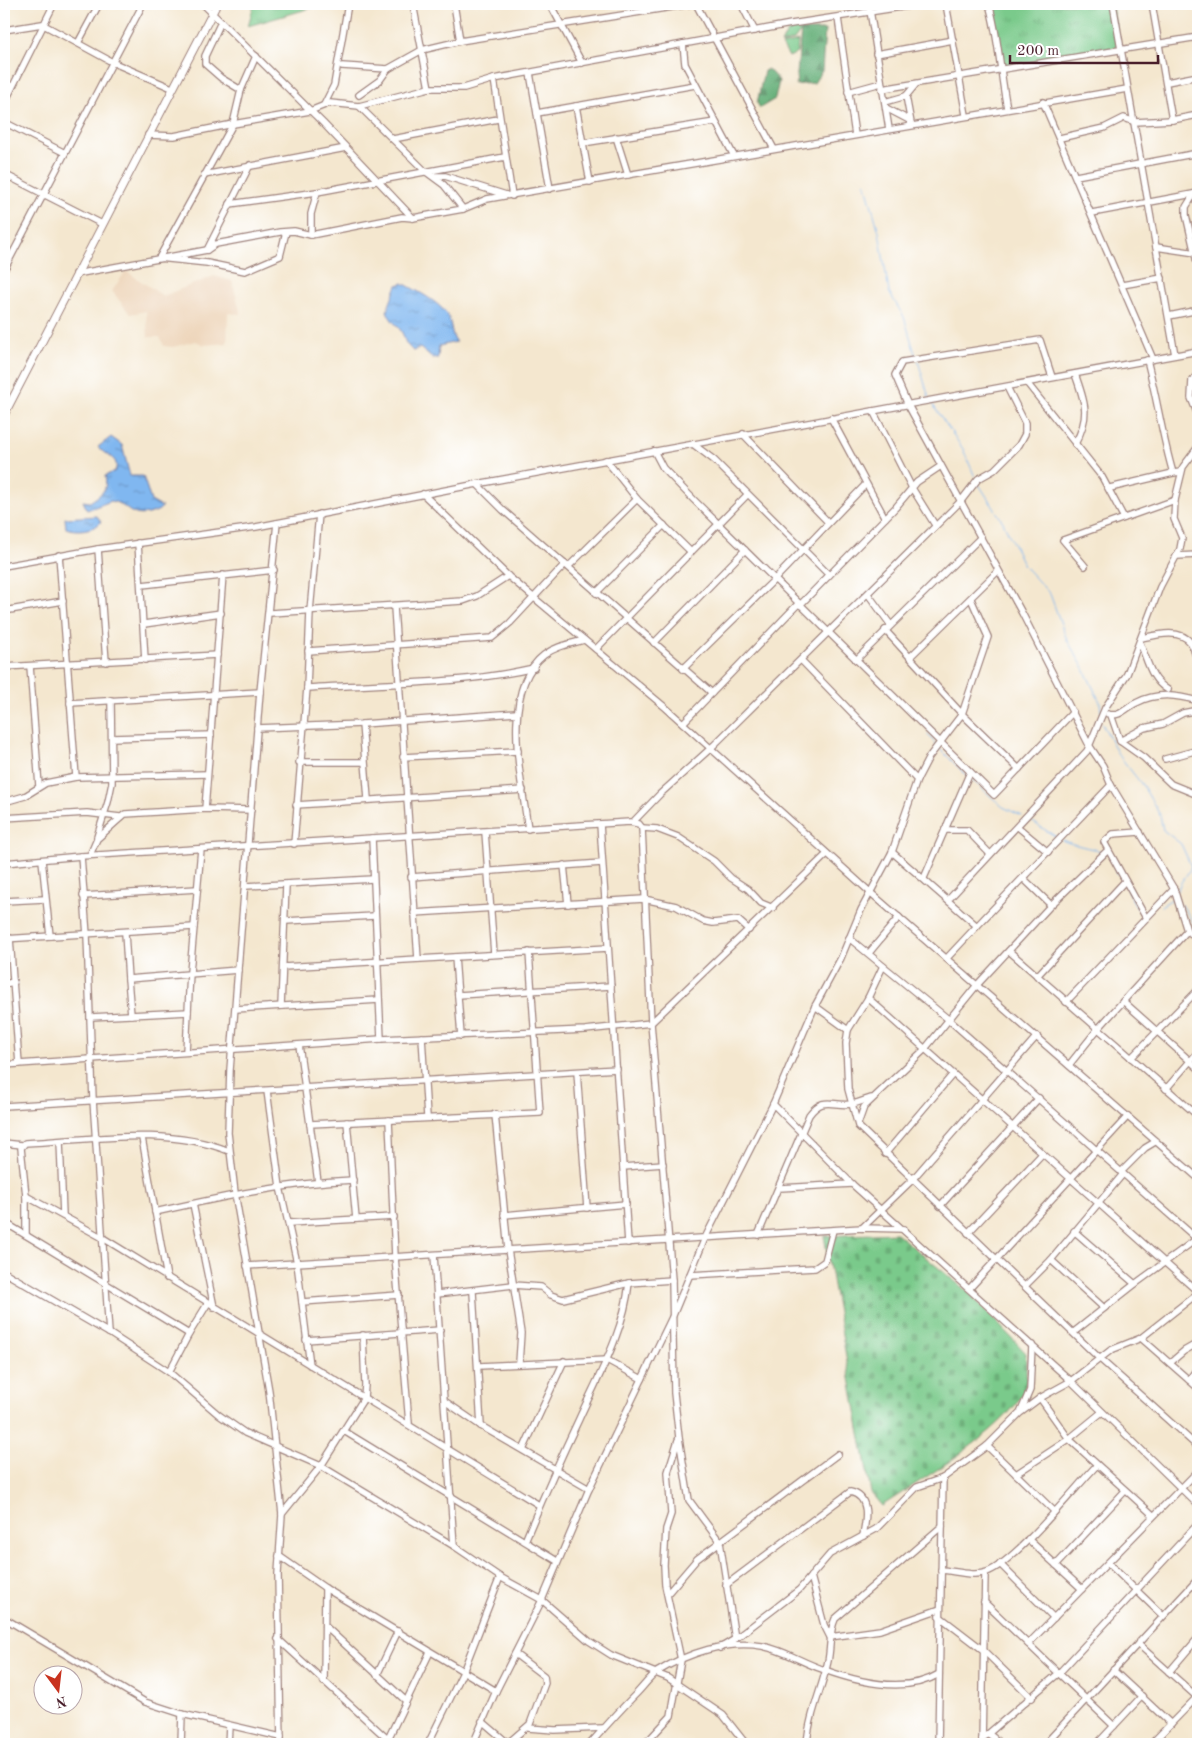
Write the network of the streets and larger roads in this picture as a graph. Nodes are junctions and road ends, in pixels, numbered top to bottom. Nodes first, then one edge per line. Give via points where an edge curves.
1 (54, 4) edge
2 (99, 4) edge
3 (143, 4) edge
4 (203, 4) edge
5 (217, 4) edge
6 (348, 4) edge
7 (413, 4) edge
8 (454, 4) edge
9 (550, 4) edge
10 (691, 4) edge
11 (696, 4) edge
12 (742, 4) edge
13 (869, 4) edge
14 (921, 4) edge
15 (946, 4) edge
16 (989, 4) edge
17 (1113, 4) edge
18 (1153, 4) edge
19 (212, 13) junction
20 (870, 13) junction
21 (838, 18) junction
22 (221, 22) junction
23 (42, 24) junction
24 (562, 26) junction
25 (4, 30) edge
26 (755, 31) junction
27 (1198, 37) edge
28 (714, 39) junction
29 (953, 40) junction
30 (460, 41) junction
31 (78, 43) junction
32 (1160, 43) junction
33 (684, 44) junction
34 (1122, 49) junction
35 (422, 50) junction
36 (876, 54) junction
37 (256, 56) junction
38 (114, 63) junction
39 (582, 64) junction
40 (342, 66) dead end
41 (388, 69) junction
42 (1000, 70) junction
43 (530, 72) junction
44 (1198, 76) edge
45 (959, 77) junction
46 (494, 79) junction
47 (1167, 82) junction
48 (917, 84) junction
49 (695, 85) junction
50 (882, 86) junction
51 (172, 88) junction
52 (429, 88) junction
53 (1128, 89) junction
54 (241, 90) junction
55 (848, 92) junction
56 (359, 95) dead end
57 (906, 96) junction
58 (1043, 102) junction
59 (4, 104) edge
60 (324, 105) junction
61 (885, 105) junction
62 (359, 106) junction
63 (576, 106) junction
64 (1007, 108) junction
65 (310, 111) junction
66 (537, 113) junction
67 (966, 115) junction
68 (1198, 115) edge
69 (498, 119) junction
70 (1172, 120) junction
71 (4, 122) edge
72 (715, 122) junction
73 (1135, 122) junction
74 (233, 124) junction
75 (912, 125) junction
76 (889, 129) junction
77 (148, 135) junction
78 (855, 135) junction
79 (616, 137) junction
80 (393, 138) junction
81 (1060, 138) junction
82 (583, 143) junction
83 (346, 148) junction
84 (774, 149) junction
85 (65, 153) junction
86 (1198, 153) edge
87 (734, 156) junction
88 (505, 158) junction
89 (1142, 164) junction
90 (250, 165) junction
91 (425, 171) junction
92 (4, 174) edge
93 (204, 175) junction
94 (628, 175) junction
95 (433, 176) junction
96 (1076, 176) junction
97 (377, 180) junction
98 (590, 182) junction
99 (550, 189) junction
100 (316, 192) junction
101 (1196, 194) edge
102 (44, 195) junction
103 (511, 196) junction
104 (1148, 202) junction
105 (230, 204) junction
106 (402, 208) junction
107 (463, 209) junction
108 (1092, 213) junction
109 (402, 217) junction
110 (413, 218) junction
111 (102, 224) junction
112 (286, 232) junction
113 (311, 235) junction
114 (1156, 247) junction
115 (207, 250) junction
116 (1196, 254) junction
117 (159, 258) junction
118 (1198, 267) edge
119 (4, 270) edge
120 (76, 274) junction
121 (1162, 278) junction
122 (1122, 285) junction
123 (1198, 310) edge
124 (1169, 316) junction
125 (1198, 351) edge
126 (1175, 355) junction
127 (1150, 360) junction
128 (1075, 374) junction
129 (1198, 375) edge
130 (1052, 378) junction
131 (1027, 383) junction
132 (1007, 386) junction
133 (908, 405) junction
134 (873, 411) junction
135 (4, 415) edge
136 (1198, 415) edge
137 (832, 418) junction
138 (743, 434) junction
139 (693, 444) junction
140 (1075, 444) junction
141 (1198, 447) edge
142 (654, 451) junction
143 (606, 460) junction
144 (941, 466) junction
145 (1181, 472) junction
146 (1173, 473) junction
147 (477, 484) junction
148 (866, 484) junction
149 (912, 488) junction
150 (1110, 488) junction
151 (423, 494) junction
152 (747, 495) junction
153 (637, 499) junction
154 (1175, 500) junction
155 (961, 501) junction
156 (320, 514) junction
157 (886, 518) junction
158 (1124, 518) junction
159 (828, 521) junction
160 (277, 523) junction
161 (719, 524) junction
162 (664, 526) junction
163 (935, 526) junction
164 (980, 537) junction
165 (138, 543) junction
166 (98, 549) junction
167 (802, 549) junction
168 (745, 550) junction
169 (690, 551) junction
170 (60, 555) junction
171 (1198, 555) edge
172 (1177, 556) junction
173 (567, 565) junction
174 (4, 566) edge
175 (1085, 566) dead end
176 (274, 570) junction
177 (998, 571) junction
178 (223, 575) junction
179 (829, 575) junction
180 (508, 576) junction
181 (774, 580) junction
182 (142, 585) junction
183 (596, 593) junction
184 (868, 594) junction
185 (533, 598) junction
186 (972, 599) junction
187 (63, 601) junction
188 (799, 604) junction
189 (394, 606) junction
190 (4, 611) edge
191 (310, 612) junction
192 (221, 613) junction
193 (270, 613) junction
194 (624, 618) junction
195 (144, 624) junction
196 (890, 624) junction
197 (885, 630) junction
198 (829, 633) junction
199 (584, 640) junction
200 (1141, 641) junction
201 (654, 643) junction
202 (397, 644) junction
203 (596, 649) junction
204 (308, 651) junction
205 (218, 655) junction
206 (910, 657) junction
207 (145, 660) junction
208 (801, 660) junction
209 (856, 660) junction
210 (106, 662) junction
211 (1198, 662) edge
212 (68, 664) junction
213 (30, 666) junction
214 (4, 667) edge
215 (534, 668) junction
216 (683, 669) junction
217 (399, 684) junction
218 (306, 688) junction
219 (1168, 690) dead end
220 (260, 692) junction
221 (214, 693) junction
222 (712, 693) junction
223 (111, 700) junction
224 (1198, 702) edge
225 (70, 703) junction
226 (1073, 712) junction
227 (1104, 712) junction
228 (1198, 712) edge
229 (517, 714) junction
230 (962, 714) junction
231 (1111, 715) junction
232 (401, 721) junction
233 (683, 723) junction
234 (362, 724) junction
235 (304, 727) junction
236 (257, 728) junction
237 (211, 735) junction
238 (112, 738) junction
239 (940, 742) junction
240 (1120, 742) junction
241 (1089, 745) junction
242 (711, 748) junction
243 (1198, 750) edge
244 (518, 751) junction
245 (403, 758) junction
246 (1165, 759) dead end
247 (300, 762) junction
248 (364, 762) junction
249 (1019, 769) junction
250 (970, 772) junction
251 (208, 774) junction
252 (112, 775) junction
253 (76, 778) junction
254 (917, 780) junction
255 (39, 786) junction
256 (1111, 786) junction
257 (523, 790) junction
258 (1198, 795) edge
259 (406, 797) junction
260 (368, 800) junction
261 (4, 802) edge
262 (296, 805) junction
263 (205, 809) junction
264 (251, 810) junction
265 (105, 814) junction
266 (120, 817) junction
267 (4, 818) edge
268 (634, 822) junction
269 (600, 824) junction
270 (1018, 827) junction
271 (642, 828) junction
272 (528, 829) junction
273 (945, 830) junction
274 (485, 832) junction
275 (1140, 832) junction
276 (409, 836) junction
277 (372, 838) junction
278 (97, 839) junction
279 (294, 844) junction
280 (250, 846) junction
281 (201, 849) junction
282 (1108, 850) junction
283 (892, 852) junction
284 (1048, 852) junction
285 (826, 854) junction
286 (990, 854) junction
287 (90, 855) junction
288 (81, 856) junction
289 (42, 860) junction
290 (4, 863) edge
291 (602, 863) junction
292 (564, 865) junction
293 (488, 871) junction
294 (411, 877) junction
295 (373, 878) junction
296 (924, 878) junction
297 (1024, 879) junction
298 (1125, 881) junction
299 (286, 885) junction
300 (246, 886) junction
301 (198, 889) junction
302 (1174, 889) junction
303 (870, 893) junction
304 (84, 896) junction
305 (45, 899) junction
306 (644, 899) junction
307 (949, 899) junction
308 (4, 902) edge
309 (605, 902) junction
310 (568, 904) junction
311 (1051, 905) junction
312 (772, 908) junction
313 (491, 910) junction
314 (414, 913) junction
315 (374, 916) junction
316 (899, 917) junction
317 (1146, 918) junction
318 (286, 921) junction
319 (977, 926) junction
320 (194, 927) junction
321 (749, 930) junction
322 (1187, 931) junction
323 (125, 933) junction
324 (87, 935) junction
325 (50, 936) junction
326 (7, 938) edge
327 (849, 938) junction
328 (1198, 938) edge
329 (608, 948) junction
330 (1009, 951) junction
331 (529, 952) junction
332 (869, 953) junction
333 (494, 954) junction
334 (454, 957) junction
335 (947, 958) junction
336 (418, 959) junction
337 (378, 962) junction
338 (883, 966) junction
339 (283, 967) junction
340 (238, 970) junction
341 (190, 972) junction
342 (1037, 976) junction
343 (128, 979) junction
344 (14, 982) junction
345 (4, 984) edge
346 (977, 985) junction
347 (611, 986) junction
348 (1198, 990) edge
349 (532, 991) junction
350 (458, 995) junction
351 (868, 998) junction
352 (379, 1000) junction
353 (1123, 1001) junction
354 (1066, 1002) junction
355 (281, 1006) junction
356 (815, 1006) junction
357 (236, 1009) junction
358 (188, 1012) junction
359 (131, 1015) junction
360 (91, 1017) junction
361 (948, 1019) junction
362 (651, 1024) junction
363 (614, 1027) junction
364 (848, 1030) junction
365 (1097, 1030) junction
366 (1158, 1032) junction
367 (535, 1033) junction
368 (461, 1036) junction
369 (1037, 1036) junction
370 (422, 1037) junction
371 (382, 1039) junction
372 (299, 1045) junction
373 (232, 1050) junction
374 (924, 1050) junction
375 (186, 1052) junction
376 (1198, 1052) edge
377 (92, 1058) junction
378 (1131, 1058) junction
379 (1190, 1060) junction
380 (19, 1064) junction
381 (4, 1065) edge
382 (1069, 1065) junction
383 (1198, 1068) edge
384 (617, 1069) junction
385 (1006, 1070) junction
386 (577, 1072) junction
387 (539, 1074) junction
388 (953, 1074) junction
389 (424, 1080) junction
390 (304, 1088) junction
391 (1166, 1090) junction
392 (266, 1091) junction
393 (229, 1092) junction
394 (873, 1097) junction
395 (1039, 1098) junction
396 (94, 1100) junction
397 (981, 1100) junction
398 (773, 1104) junction
399 (852, 1104) junction
400 (4, 1106) edge
401 (495, 1114) junction
402 (1128, 1116) junction
403 (1198, 1116) edge
404 (427, 1118) junction
405 (389, 1120) junction
406 (348, 1122) junction
407 (310, 1124) junction
408 (858, 1126) junction
409 (1012, 1128) junction
410 (803, 1132) junction
411 (96, 1138) junction
412 (142, 1138) junction
413 (60, 1141) junction
414 (1155, 1142) junction
415 (4, 1144) edge
416 (22, 1145) junction
417 (1096, 1149) junction
418 (229, 1151) junction
419 (885, 1154) junction
420 (1042, 1154) junction
421 (662, 1164) junction
422 (623, 1167) junction
423 (1122, 1173) junction
424 (1070, 1177) junction
425 (1198, 1178) edge
426 (353, 1180) junction
427 (912, 1180) junction
428 (318, 1182) junction
429 (852, 1184) junction
430 (280, 1187) junction
431 (780, 1188) junction
432 (235, 1193) junction
433 (26, 1196) junction
434 (1100, 1202) junction
435 (193, 1204) junction
436 (626, 1204) junction
437 (940, 1206) junction
438 (587, 1208) junction
439 (883, 1209) junction
440 (155, 1212) junction
441 (504, 1214) junction
442 (64, 1215) junction
443 (394, 1217) junction
444 (356, 1220) junction
445 (4, 1222) edge
446 (289, 1223) junction
447 (862, 1228) junction
448 (904, 1229) junction
449 (833, 1230) junction
450 (1074, 1232) junction
451 (968, 1233) junction
452 (758, 1234) junction
453 (26, 1235) junction
454 (103, 1238) junction
455 (705, 1238) junction
456 (1198, 1239) edge
457 (668, 1240) junction
458 (628, 1243) junction
459 (508, 1250) junction
460 (434, 1255) junction
461 (395, 1257) junction
462 (996, 1260) junction
463 (1051, 1260) junction
464 (1166, 1262) junction
465 (297, 1263) junction
466 (247, 1266) junction
467 (4, 1272) edge
468 (690, 1275) junction
469 (167, 1278) junction
470 (672, 1280) junction
471 (107, 1284) junction
472 (629, 1284) junction
473 (1135, 1284) junction
474 (512, 1286) junction
475 (1025, 1286) junction
476 (970, 1288) junction
477 (473, 1292) junction
478 (1198, 1292) edge
479 (437, 1294) junction
480 (399, 1295) junction
481 (302, 1302) junction
482 (208, 1303) junction
483 (214, 1307) junction
484 (1104, 1308) junction
485 (674, 1313) junction
486 (440, 1330) junction
487 (1074, 1332) junction
488 (109, 1333) junction
489 (403, 1333) junction
490 (188, 1334) junction
491 (261, 1334) junction
492 (363, 1336) junction
493 (1141, 1338) junction
494 (306, 1340) junction
495 (1198, 1343) edge
496 (1032, 1345) junction
497 (1099, 1358) junction
498 (607, 1360) junction
499 (564, 1362) junction
500 (519, 1363) junction
501 (1170, 1363) junction
502 (310, 1365) junction
503 (479, 1366) junction
504 (1198, 1367) edge
505 (169, 1372) junction
506 (642, 1379) junction
507 (1189, 1380) junction
508 (1071, 1382) junction
509 (1198, 1388) edge
510 (364, 1398) junction
511 (1040, 1398) junction
512 (446, 1402) junction
513 (1102, 1412) junction
514 (1020, 1413) junction
515 (409, 1424) junction
516 (481, 1426) junction
517 (344, 1431) junction
518 (679, 1438) junction
519 (1069, 1439) junction
520 (273, 1446) junction
521 (987, 1446) junction
522 (1198, 1447) edge
523 (447, 1449) junction
524 (523, 1450) junction
525 (838, 1454) dead end
526 (1097, 1465) junction
527 (321, 1466) junction
528 (555, 1469) junction
529 (1198, 1471) edge
530 (1016, 1474) junction
531 (943, 1478) junction
532 (1180, 1488) junction
533 (589, 1489) junction
534 (1125, 1491) junction
535 (450, 1494) junction
536 (539, 1505) junction
537 (1198, 1505) edge
538 (1054, 1511) junction
539 (282, 1514) junction
540 (1153, 1515) junction
541 (1198, 1524) edge
542 (942, 1526) junction
543 (863, 1536) junction
544 (1028, 1539) junction
545 (525, 1541) junction
546 (720, 1542) junction
547 (454, 1546) junction
548 (279, 1556) junction
549 (557, 1561) junction
550 (1108, 1563) junction
551 (1000, 1564) junction
552 (1056, 1565) junction
553 (941, 1570) junction
554 (985, 1573) junction
555 (811, 1576) junction
556 (500, 1577) junction
557 (1198, 1579) edge
558 (726, 1585) junction
559 (325, 1588) junction
560 (1082, 1589) junction
561 (1137, 1590) junction
562 (668, 1593) junction
563 (542, 1600) junction
564 (984, 1602) junction
565 (940, 1609) junction
566 (939, 1616) junction
567 (1163, 1616) junction
568 (4, 1618) edge
569 (1054, 1618) junction
570 (325, 1626) junction
571 (398, 1631) junction
572 (830, 1637) junction
573 (1198, 1638) edge
574 (735, 1639) junction
575 (278, 1640) junction
576 (1028, 1644) junction
577 (1138, 1644) junction
578 (720, 1648) junction
579 (982, 1649) junction
580 (430, 1652) junction
581 (515, 1654) junction
582 (681, 1660) junction
583 (825, 1670) junction
584 (1113, 1670) junction
585 (463, 1672) junction
586 (1169, 1672) junction
587 (656, 1673) junction
588 (1059, 1673) junction
589 (377, 1674) junction
590 (939, 1674) junction
591 (324, 1682) junction
592 (677, 1684) junction
593 (496, 1690) junction
594 (1142, 1696) junction
595 (1198, 1696) edge
596 (1032, 1698) junction
597 (1086, 1699) junction
598 (406, 1701) junction
599 (182, 1714) junction
600 (482, 1720) junction
601 (1170, 1724) junction
602 (229, 1726) junction
603 (1114, 1726) junction
604 (528, 1728) junction
605 (604, 1728) junction
606 (989, 1734) junction
607 (281, 1737) junction
608 (388, 1739) junction
609 (647, 1742) edge
610 (982, 1742) edge
611 (181, 1744) edge
612 (228, 1744) edge
613 (281, 1744) edge
614 (393, 1744) edge
615 (428, 1744) edge
616 (473, 1744) edge
617 (508, 1744) edge
618 (590, 1744) edge
619 (657, 1744) edge
620 (746, 1744) edge
621 (807, 1744) edge
622 (938, 1744) edge
623 (1001, 1744) edge
624 (1045, 1744) edge
625 (1098, 1744) edge
626 (1151, 1744) edge

1 - 23 street
2 - 31 street
3 - 38 street
4 - 19 street
5 - 19 street
6 - 60 street via 337,73 330,97
7 - 35 street
8 - 30 street
9 - 24 street
10 - 24 street
11 - 28 street
12 - 26 street
13 - 20 street
14 - 20 street
15 - 29 street
16 - 42 street via 999,42
17 - 34 street
18 - 32 street
19 - 22 street
19 - 51 street
20 - 21 street
20 - 36 street
21 - 26 street
21 - 55 street
22 - 37 street
22 - 54 street via 205,56 205,64
23 - 25 street
23 - 31 street
23 - 59 street
24 - 30 street
24 - 39 street
26 - 28 street
27 - 32 street
28 - 33 street
28 - 84 street
29 - 36 street
29 - 45 street
30 - 35 street
31 - 38 street
32 - 34 street
32 - 47 street
33 - 39 street
33 - 49 street via 685,64
34 - 42 street
34 - 53 street
35 - 41 street
35 - 52 street
36 - 50 street
37 - 54 street
37 - 65 street
38 - 51 street
38 - 85 street
39 - 43 street
40 - 41 street
41 - 56 street via 380,80
42 - 45 street
42 - 64 street
43 - 46 street
43 - 66 street
44 - 47 street
45 - 48 street
45 - 67 street
46 - 52 street via 464,88
46 - 69 street
47 - 70 street
48 - 50 street
48 - 57 street
49 - 63 street
49 - 72 street
50 - 55 street
50 - 61 street
51 - 77 street
52 - 62 street
53 - 58 street
53 - 73 street
54 - 74 street
55 - 78 street
57 - 61 street
57 - 75 street
58 - 64 street
58 - 81 street
60 - 62 street
60 - 65 street
61 - 75 street
61 - 76 street
62 - 80 street
63 - 66 street
63 - 82 street
64 - 67 street
65 - 74 street
65 - 83 street
66 - 99 street
67 - 75 street
68 - 70 street
69 - 80 street
69 - 88 street
70 - 73 street
71 - 85 street
72 - 79 street
72 - 87 street
73 - 81 street via 1124,118 1104,128
73 - 89 street
74 - 77 street via 174,136
74 - 93 street
75 - 76 street
76 - 78 street
77 - 111 street
78 - 84 street
79 - 82 street
79 - 94 street
80 - 91 street
81 - 96 street
82 - 98 street
83 - 90 street
83 - 97 street
84 - 87 street
85 - 102 street
86 - 89 street
87 - 94 street
88 - 91 street
88 - 103 street
89 - 96 street
89 - 104 street
90 - 93 street
90 - 105 street
91 - 95 street
91 - 97 street
92 - 102 street
93 - 117 street
94 - 98 street
95 - 103 street via 445,176
95 - 107 street
96 - 108 street
97 - 100 street
97 - 106 street
98 - 99 street
99 - 103 street
100 - 105 street
100 - 113 street via 309,224
101 - 104 street
101 - 116 street via 1186,210
102 - 111 street
102 - 119 street
103 - 107 street via 487,199
104 - 108 street
104 - 114 street
105 - 115 street
106 - 109 street
106 - 110 street
107 - 110 street
108 - 122 street
109 - 110 street
109 - 113 street
111 - 120 street
112 - 113 street
112 - 115 street via 216,244
112 - 117 street via 280,256 245,271
114 - 116 street
114 - 121 street
115 - 117 street
116 - 118 street
117 - 120 street
120 - 135 street
121 - 122 street
121 - 124 street
122 - 127 street
123 - 124 street
124 - 126 street
125 - 126 street
126 - 127 street
127 - 128 street
127 - 146 street
128 - 130 street
128 - 140 street via 1085,411 1085,424
129 - 136 street via 1192,380 1190,393
130 - 131 street
130 - 133 street via 1040,340 902,362 895,375
131 - 132 street
131 - 140 street
132 - 133 street
132 - 155 street via 1025,423 1025,434 1019,445 994,470 978,479
133 - 134 street
133 - 144 street
134 - 137 street
134 - 149 street
137 - 138 street
137 - 148 street
138 - 139 street
138 - 159 street
139 - 142 street
139 - 152 street via 718,464
140 - 150 street
141 - 145 street
142 - 143 street
142 - 161 street via 663,468
143 - 147 street
143 - 153 street
144 - 149 street
144 - 155 street
145 - 146 street
145 - 154 street
146 - 150 street
147 - 151 street
147 - 173 street
148 - 157 street
148 - 159 street
149 - 157 street
149 - 163 street
150 - 158 street
151 - 156 street
151 - 180 street
152 - 161 street
152 - 167 street
153 - 162 street
153 - 173 street
154 - 158 street
154 - 172 street via 1174,519 1182,538
155 - 163 street
155 - 164 street
156 - 160 street
156 - 191 street
157 - 179 street
158 - 175 street via 1063,540
159 - 167 street
160 - 165 street
160 - 176 street
161 - 168 street
161 - 169 street
162 - 169 street
162 - 183 street
163 - 184 street
164 - 177 street
164 - 196 street
165 - 166 street
165 - 182 street
166 - 170 street
166 - 210 street
167 - 179 street
167 - 181 street
168 - 181 street
168 - 201 street
169 - 194 street
170 - 174 street
170 - 187 street
171 - 172 street
172 - 200 street via 1160,587
173 - 183 street
173 - 185 street
176 - 178 street
176 - 193 street
177 - 186 street
177 - 226 street
178 - 182 street
178 - 192 street
179 - 188 street
180 - 185 street
180 - 189 street via 471,599
181 - 188 street
181 - 216 street
182 - 195 street
183 - 194 street
184 - 196 street
184 - 198 street
185 - 199 street
185 - 202 street via 492,638
186 - 206 street
186 - 230 street via 988,637
187 - 190 street
187 - 212 street
188 - 198 street
188 - 222 street
189 - 191 street
189 - 202 street
191 - 193 street
191 - 204 street
192 - 195 street
192 - 205 street
193 - 220 street
194 - 201 street
194 - 203 street
195 - 207 street
196 - 197 street
197 - 206 street
197 - 209 street
198 - 208 street
198 - 209 street
199 - 203 street
199 - 215 street via 551,651 540,658
200 - 211 street via 1164,633 1182,637 1190,643
200 - 219 street via 1148,668
200 - 227 street via 1127,674
201 - 216 street
202 - 204 street
202 - 217 street
203 - 233 street
204 - 218 street
205 - 207 street
205 - 221 street
206 - 230 street
207 - 210 street
208 - 242 street
208 - 254 street
209 - 239 street
210 - 212 street
212 - 213 street
212 - 225 street
213 - 214 street
213 - 255 street
215 - 217 street via 505,674
215 - 229 street via 522,693
216 - 222 street
217 - 218 street
217 - 232 street
218 - 235 street
220 - 221 street
220 - 236 street
221 - 223 street
221 - 237 street
222 - 233 street
223 - 225 street
223 - 238 street
224 - 231 street via 1166,695 1135,703 1125,711
225 - 253 street
226 - 241 street
226 - 249 street
227 - 231 street
227 - 241 street
228 - 240 street via 1183,713 1163,724 1144,728
229 - 232 street
229 - 244 street
230 - 239 street
230 - 249 street
231 - 240 street
232 - 234 street
232 - 245 street
233 - 242 street
234 - 235 street
234 - 248 street
235 - 236 street
235 - 247 street
236 - 264 street
237 - 238 street
237 - 251 street
238 - 252 street
239 - 250 street
239 - 254 street
240 - 258 street via 1144,758 1171,784
241 - 256 street
241 - 270 street via 1083,757
242 - 268 street
242 - 285 street
243 - 246 street
244 - 245 street
244 - 257 street
245 - 259 street
247 - 248 street
247 - 262 street
248 - 260 street
249 - 250 street via 994,795
250 - 273 street
251 - 252 street
251 - 263 street
252 - 253 street
252 - 265 street
253 - 255 street
254 - 283 street
255 - 261 street via 25,796
256 - 275 street
256 - 284 street
257 - 259 street
257 - 272 street
259 - 260 street
259 - 276 street
260 - 262 street
262 - 279 street
263 - 264 street
263 - 266 street
264 - 280 street
265 - 266 street
265 - 267 street
265 - 278 street
266 - 278 street
268 - 269 street
268 - 271 street
269 - 272 street
269 - 291 street
270 - 284 street
270 - 286 street
271 - 306 street
271 - 312 street via 657,829 678,838 713,860 761,903
272 - 274 street
273 - 286 street via 968,830
273 - 296 street
274 - 276 street
274 - 293 street
275 - 282 street via 1110,836 1104,841
275 - 302 street
276 - 277 street
276 - 294 street
277 - 279 street
277 - 295 street
278 - 287 street
279 - 280 street
280 - 281 street
280 - 300 street
281 - 287 street
281 - 301 street
282 - 298 street
282 - 311 street
283 - 296 street
283 - 303 street
284 - 297 street
285 - 303 street
285 - 312 street
286 - 307 street
287 - 288 street
288 - 289 street
288 - 304 street
289 - 290 street
289 - 305 street
291 - 292 street
291 - 309 street
292 - 293 street
292 - 310 street
293 - 294 street
293 - 313 street
294 - 314 street
295 - 299 street
295 - 315 street
296 - 307 street
297 - 311 street
297 - 319 street
298 - 317 street
298 - 342 street
299 - 300 street
299 - 318 street
300 - 340 street
301 - 304 street
301 - 320 street
302 - 317 street
302 - 322 street
303 - 316 street
303 - 327 street
304 - 324 street
305 - 308 street
305 - 325 street
306 - 309 street
306 - 321 street via 676,906 703,921 739,920
306 - 362 street
307 - 319 street
309 - 310 street
309 - 329 street
310 - 313 street
311 - 330 street
312 - 321 street
313 - 314 street
313 - 333 street
314 - 336 street
315 - 318 street
315 - 337 street
316 - 332 street
316 - 335 street
317 - 354 street
318 - 339 street
319 - 335 street
320 - 323 street
320 - 341 street
321 - 362 street
322 - 328 street
322 - 353 street
323 - 324 street
323 - 343 street
324 - 325 street
324 - 360 street
325 - 326 street
326 - 344 street
327 - 332 street
327 - 356 street via 842,958
329 - 331 street
329 - 347 street
330 - 342 street
330 - 346 street
331 - 333 street
331 - 349 street
332 - 338 street
333 - 334 street
334 - 336 street
334 - 350 street
335 - 346 street
336 - 337 street
337 - 339 street
337 - 352 street
338 - 351 street
338 - 361 street
339 - 355 street
340 - 341 street
340 - 357 street
341 - 343 street
341 - 358 street
342 - 354 street
343 - 359 street
344 - 345 street
344 - 380 street
346 - 361 street
346 - 369 street
347 - 349 street
347 - 363 street
348 - 366 street
349 - 350 street
349 - 367 street
350 - 368 street
351 - 364 street
351 - 374 street
352 - 355 street
352 - 371 street
353 - 365 street
353 - 366 street
354 - 365 street
355 - 357 street
356 - 364 street
356 - 398 street
357 - 373 street
358 - 359 street
358 - 375 street
359 - 360 street
360 - 377 street
361 - 374 street
361 - 385 street
362 - 363 street
362 - 421 street
363 - 367 street
363 - 384 street
364 - 399 street via 845,1068
365 - 378 street
365 - 382 street
366 - 378 street
366 - 379 street
367 - 368 street
367 - 387 street
368 - 370 street
369 - 382 street
369 - 385 street
370 - 371 street
370 - 389 street
371 - 372 street
372 - 373 street
372 - 390 street
373 - 375 street
373 - 393 street
374 - 388 street
374 - 394 street
375 - 377 street
376 - 379 street
377 - 380 street
377 - 396 street
378 - 391 street
379 - 383 street
379 - 391 street
380 - 381 street
382 - 402 street
384 - 386 street
384 - 422 street
385 - 395 street
385 - 397 street
386 - 387 street
386 - 438 street
387 - 389 street
387 - 401 street via 540,1113
388 - 397 street
388 - 419 street
389 - 390 street
389 - 404 street
390 - 392 street
390 - 407 street
391 - 403 street
392 - 393 street
392 - 430 street
393 - 396 street
393 - 418 street
394 - 399 street
394 - 408 street via 861,1113
395 - 409 street
395 - 417 street
396 - 400 street
396 - 411 street
397 - 409 street
397 - 427 street
398 - 410 street
398 - 455 street
399 - 408 street
399 - 410 street via 825,1102 815,1107
401 - 404 street
401 - 441 street
402 - 414 street
402 - 417 street
404 - 405 street
405 - 406 street
405 - 443 street
406 - 407 street
406 - 426 street
407 - 428 street
408 - 419 street
409 - 420 street
409 - 437 street
410 - 429 street
410 - 431 street
411 - 412 street
411 - 413 street
411 - 454 street
412 - 418 street via 202,1141
412 - 440 street
413 - 416 street
413 - 442 street
414 - 423 street
414 - 425 street
415 - 416 street
416 - 433 street
417 - 423 street
417 - 424 street
418 - 432 street
419 - 427 street
420 - 424 street
420 - 451 street
421 - 422 street
421 - 457 street
422 - 436 street
423 - 434 street
423 - 456 street
424 - 434 street
424 - 462 street
426 - 428 street
426 - 444 street
427 - 437 street
427 - 439 street
428 - 430 street
429 - 431 street
429 - 439 street
430 - 432 street
430 - 446 street
431 - 452 street
432 - 435 street
432 - 466 street
433 - 442 street
433 - 453 street
434 - 450 street
434 - 464 street
435 - 440 street
435 - 483 street
436 - 438 street
436 - 458 street
437 - 451 street
438 - 441 street
439 - 447 street
439 - 448 street
440 - 469 street
441 - 459 street
442 - 454 street
443 - 444 street
443 - 461 street
444 - 446 street
445 - 453 street
446 - 465 street
447 - 448 street
447 - 449 street
448 - 476 street
449 - 452 street
449 - 468 street via 825,1260 815,1268
450 - 463 street
450 - 473 street
451 - 462 street
452 - 455 street
453 - 471 street
454 - 469 street
454 - 471 street
455 - 457 street
455 - 468 street
456 - 464 street
457 - 458 street
457 - 470 street
458 - 459 street
459 - 460 street
459 - 474 street
460 - 461 street
460 - 479 street
461 - 465 street
461 - 480 street
462 - 475 street
462 - 476 street
463 - 475 street
463 - 484 street
464 - 473 street
464 - 478 street
465 - 466 street
465 - 481 street
466 - 491 street
467 - 488 street
468 - 485 street
469 - 482 street
470 - 472 street
470 - 485 street
471 - 488 street
471 - 490 street
472 - 474 street via 563,1299 540,1287
472 - 498 street via 626,1310
473 - 484 street
474 - 477 street
474 - 500 street via 521,1333
475 - 487 street
476 - 496 street
477 - 479 street
477 - 503 street
478 - 493 street
479 - 486 street
480 - 481 street
480 - 489 street
481 - 494 street
482 - 483 street
482 - 490 street
483 - 491 street
484 - 487 street
485 - 506 street
485 - 518 street via 674,1393
486 - 489 street
486 - 512 street
487 - 497 street
488 - 505 street
489 - 492 street
489 - 515 street
490 - 505 street
491 - 502 street
491 - 520 street
492 - 494 street
492 - 510 street
493 - 497 street
493 - 501 street
494 - 502 street
495 - 501 street
496 - 508 street
496 - 514 street via 1030,1390
497 - 508 street
497 - 522 street
498 - 499 street
498 - 506 street
498 - 528 street
499 - 500 street
499 - 524 street
500 - 503 street
501 - 507 street
502 - 510 street
503 - 516 street
504 - 507 street
505 - 520 street via 245,1433
506 - 533 street
507 - 509 street
508 - 511 street
508 - 513 street
510 - 515 street
510 - 517 street
511 - 514 street
511 - 519 street
512 - 516 street
512 - 523 street
513 - 519 street
513 - 532 street
514 - 521 street
515 - 523 street
516 - 524 street
517 - 527 street
517 - 535 street
518 - 546 street via 689,1500
518 - 562 street via 667,1479 671,1514 666,1529 664,1565
519 - 526 street
519 - 530 street
520 - 527 street
520 - 539 street
521 - 530 street
521 - 531 street
523 - 535 street
523 - 536 street
524 - 528 street
525 - 546 street
526 - 534 street
526 - 538 street
527 - 539 street
527 - 547 street
528 - 533 street
528 - 536 street
529 - 532 street
530 - 538 street
531 - 542 street
531 - 543 street via 917,1488 876,1530
532 - 537 street
532 - 540 street
533 - 549 street
534 - 540 street
534 - 552 street
535 - 545 street
535 - 547 street
536 - 545 street
538 - 544 street
539 - 548 street
540 - 550 street
541 - 561 street
542 - 553 street
542 - 572 street via 838,1614
543 - 555 street via 830,1554
543 - 558 street via 867,1516 864,1503 850,1492
544 - 551 street
544 - 552 street
545 - 549 street
546 - 558 street
546 - 562 street via 697,1558
547 - 556 street
548 - 559 street
548 - 575 street
549 - 563 street
550 - 560 street
550 - 561 street
551 - 554 street
551 - 569 street
552 - 560 street
553 - 554 street
553 - 565 street
554 - 564 street
555 - 572 street
555 - 574 street via 799,1590
556 - 563 street
556 - 585 street
557 - 567 street
558 - 574 street
559 - 570 street
559 - 571 street
560 - 569 street
561 - 567 street
561 - 588 street
562 - 582 street
563 - 581 street
563 - 587 street via 588,1640 611,1655
564 - 576 street
564 - 579 street
565 - 566 street
565 - 572 street via 880,1630
566 - 579 street
566 - 590 street
567 - 577 street
568 - 599 street via 144,1702
569 - 576 street
570 - 589 street
570 - 591 street
571 - 580 street
571 - 589 street
572 - 583 street
573 - 586 street
574 - 578 street
575 - 591 street
575 - 607 street
576 - 588 street
577 - 584 street
577 - 586 street
578 - 582 street
578 - 583 street via 760,1646 782,1650
579 - 596 street
579 - 610 street
580 - 585 street
580 - 598 street
581 - 593 street
581 - 604 street via 545,1679
582 - 587 street
582 - 592 street
583 - 590 street via 894,1686 922,1683
583 - 621 street
584 - 594 street
584 - 597 street
585 - 593 street
585 - 615 street
586 - 595 street
587 - 592 street
587 - 605 street
588 - 596 street
588 - 597 street
589 - 598 street
590 - 622 street
591 - 608 street
592 - 609 street via 671,1716
592 - 620 street via 723,1715
593 - 600 street
594 - 601 street
594 - 603 street
595 - 601 street
596 - 606 street
597 - 603 street
597 - 624 street
598 - 608 street
599 - 602 street
599 - 611 street
600 - 616 street
600 - 617 street
601 - 626 street
602 - 607 street
602 - 612 street
603 - 625 street
604 - 605 street
604 - 617 street
605 - 618 street
606 - 610 street
606 - 623 street
607 - 613 street
608 - 614 street
609 - 619 street

